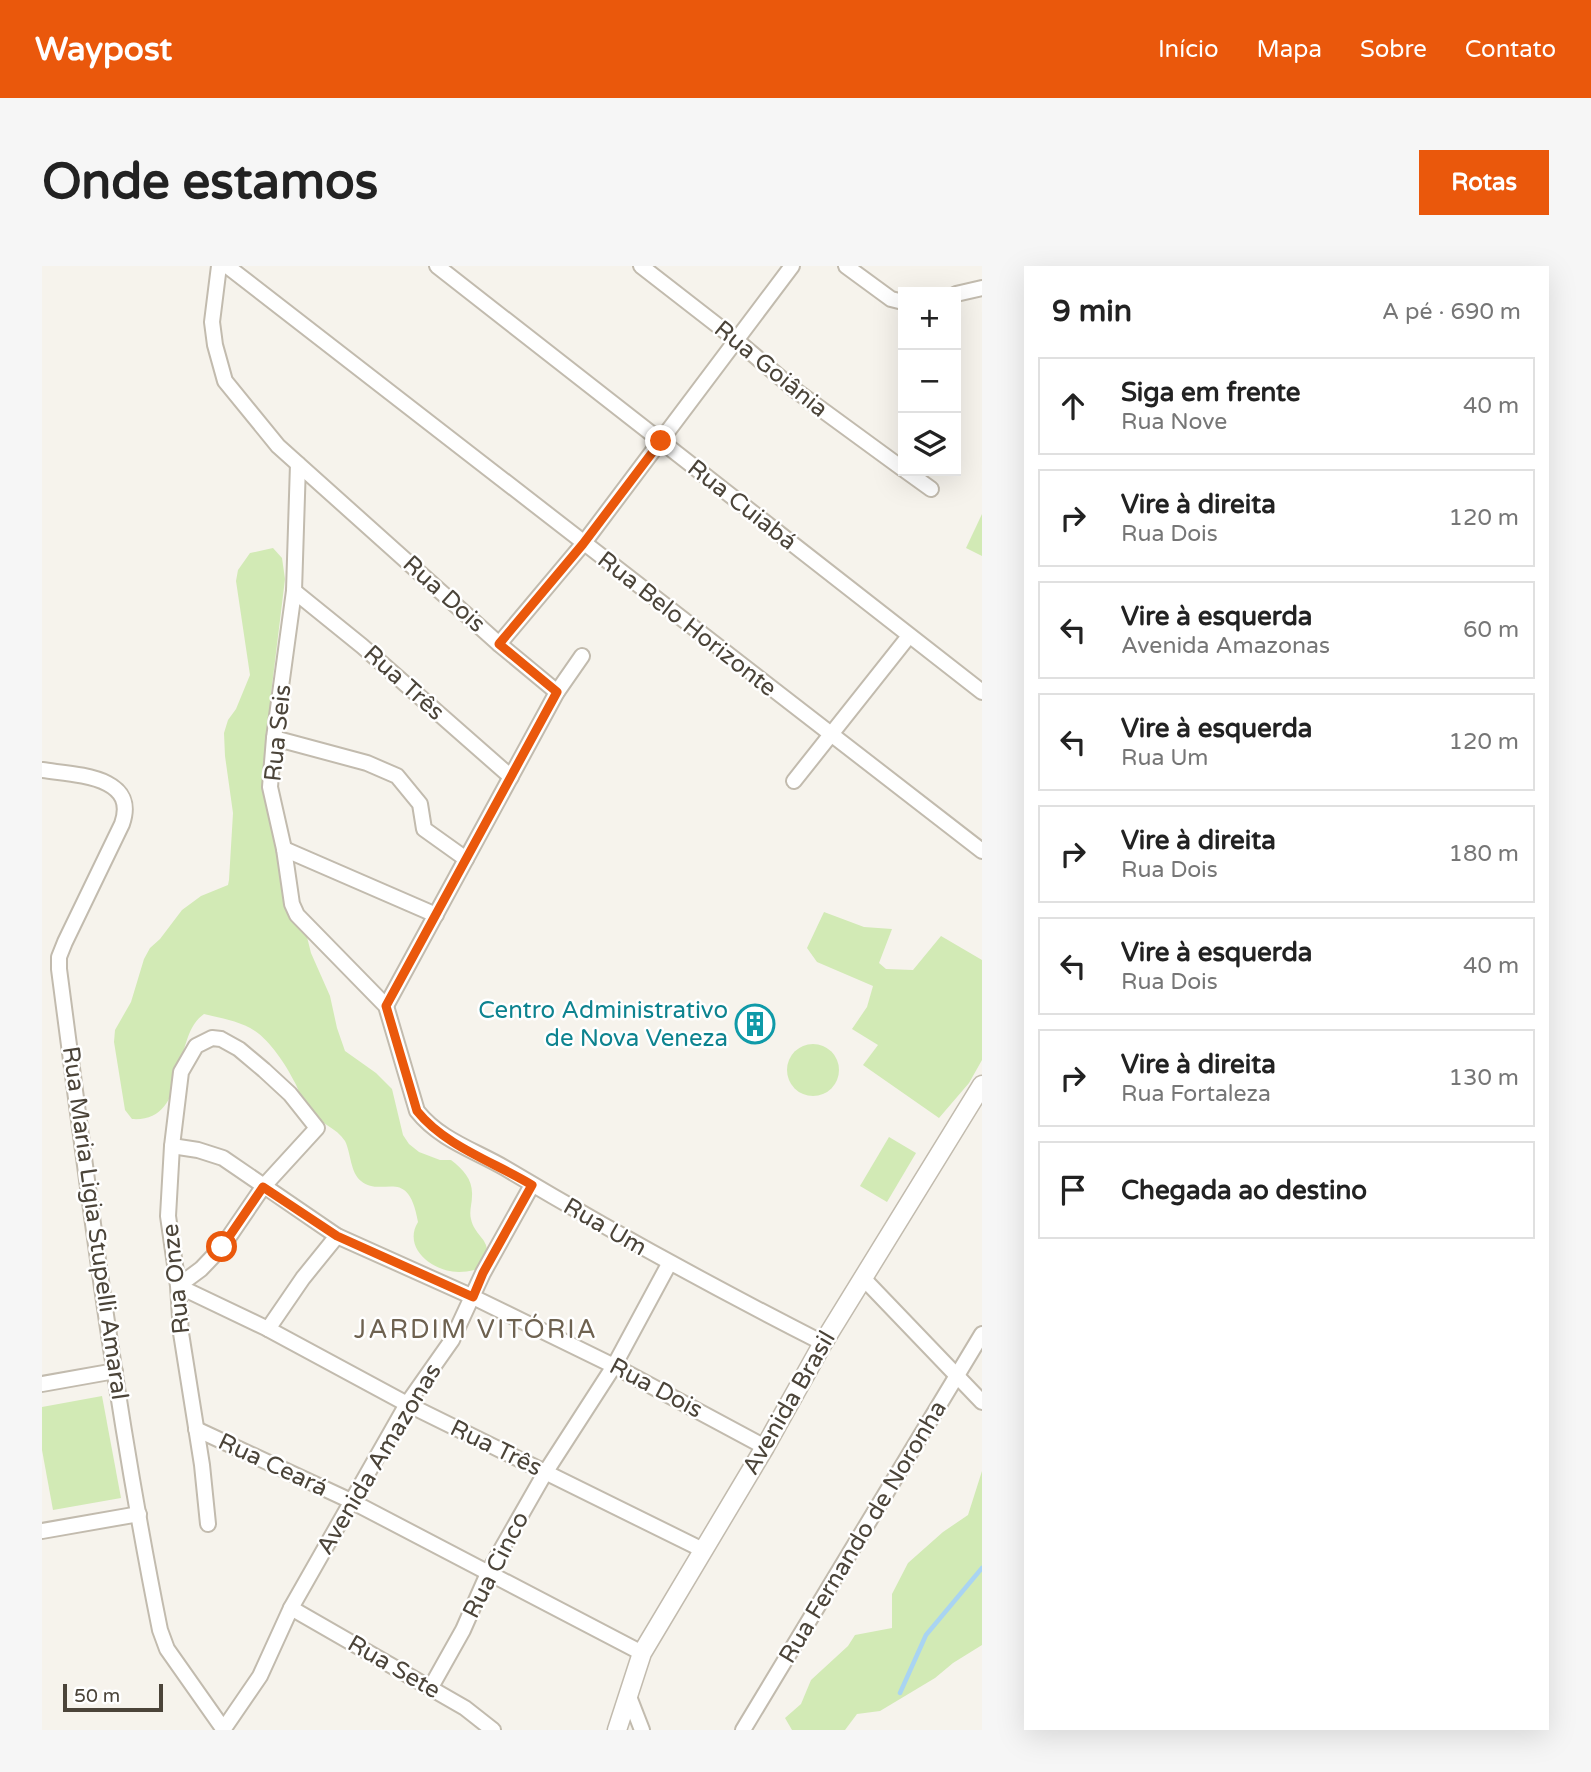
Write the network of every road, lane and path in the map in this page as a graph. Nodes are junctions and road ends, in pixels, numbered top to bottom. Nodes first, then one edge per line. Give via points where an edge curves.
1 (219, 266) edge
2 (227, 266) edge
3 (437, 266) edge
4 (641, 266) edge
5 (792, 266) edge
6 (846, 266) edge
7 (982, 288) edge
8 (961, 293) edge
9 (898, 301) edge
10 (736, 339) junction
11 (661, 441) junction
12 (298, 464) junction
13 (898, 466) edge
14 (913, 476) edge
15 (931, 489) dead end
16 (583, 544) junction
17 (294, 591) junction
18 (909, 636) junction
19 (499, 644) junction
20 (582, 656) dead end
21 (557, 692) junction
22 (982, 692) edge
23 (831, 736) junction
24 (274, 738) junction
25 (42, 770) edge
26 (511, 777) junction
27 (794, 781) dead end
28 (284, 849) junction
29 (982, 851) edge
30 (466, 859) junction
31 (436, 915) junction
32 (386, 1006) junction
33 (982, 1085) edge
34 (172, 1146) junction
35 (532, 1185) junction
36 (263, 1187) junction
37 (337, 1236) junction
38 (669, 1264) junction
39 (864, 1279) junction
40 (178, 1286) junction
41 (473, 1297) junction
42 (268, 1329) junction
43 (982, 1334) edge
44 (823, 1343) junction
45 (614, 1366) junction
46 (115, 1371) junction
47 (957, 1376) junction
48 (42, 1384) edge
49 (982, 1402) edge
50 (407, 1404) junction
51 (196, 1429) junction
52 (765, 1447) junction
53 (545, 1473) junction
54 (351, 1500) junction
55 (139, 1514) junction
56 (208, 1524) dead end
57 (42, 1531) edge
58 (703, 1550) junction
59 (489, 1571) junction
60 (291, 1608) junction
61 (642, 1653) junction
62 (430, 1687) junction
63 (628, 1694) junction
64 (224, 1730) edge
65 (494, 1730) edge
66 (617, 1730) edge
67 (642, 1730) edge
68 (743, 1730) edge

1 - 12 street, Rua Dois via 212,322 220,369 278,446
2 - 16 street, Rua Belo Horizonte
3 - 11 street, Rua Cuiabá
4 - 10 street, Rua Goiânia
5 - 10 street
6 - 9 street
7 - 8 street
10 - 11 street
10 - 13 street, Rua Goiânia via 795,390
11 - 16 street
11 - 18 street, Rua Cuiabá
12 - 17 street, Rua Seis
12 - 19 street, Rua Dois
14 - 15 street, Rua Goiânia
16 - 19 street
16 - 23 street, Rua Belo Horizonte
17 - 24 street, Rua Seis
17 - 26 street, Rua Três
18 - 22 street, Rua Cuiabá
18 - 23 street
19 - 21 street, Rua Dois
20 - 21 street
21 - 26 street
23 - 27 street
23 - 29 street, Rua Belo Horizonte
24 - 28 street, Rua Seis via 270,787
24 - 30 street via 367,763 397,776 420,804 424,829
25 - 46 street, Rua Maria Ligia Stupelli Amaral via 105,781 120,793 126,810 59,957
26 - 30 street
28 - 31 street
28 - 32 street, Rua Seis via 297,915
30 - 31 street
31 - 32 street
32 - 35 street, Rua Um via 417,1111 427,1124
33 - 39 street, Avenida Brasil
34 - 36 street, Rua Dois via 223,1158
34 - 36 street, Rua Onze via 181,1072 196,1046 221,1039 290,1094 317,1128
34 - 40 street, Rua Onze via 168,1216
35 - 38 street, Rua Um
35 - 41 street, Avenida Amazonas
36 - 37 street, Rua Dois
36 - 40 street via 222,1247
37 - 41 street, Rua Dois
37 - 42 street
38 - 44 street, Rua Um
38 - 45 street, Rua Cinco
39 - 44 street, Avenida Brasil
39 - 47 street
40 - 42 street, Rua Três
40 - 51 street, Rua Onze
41 - 45 street, Rua Dois
41 - 50 street, Avenida Amazonas via 452,1339
42 - 50 street, Rua Três
43 - 47 street, Rua Fernando de Noronha
44 - 52 street, Avenida Brasil
45 - 52 street, Rua Dois
45 - 53 street, Rua Cinco
46 - 48 street
46 - 55 street, Rua Maria Ligia Stupelli Amaral
47 - 49 street
47 - 68 street, Rua Fernando de Noronha
50 - 53 street, Rua Três
50 - 54 street, Avenida Amazonas
51 - 54 street, Rua Ceará
51 - 56 street, Rua Onze
52 - 58 street, Avenida Brasil
53 - 58 street, Rua Três
53 - 59 street, Rua Cinco
54 - 59 street, Rua Ceará
54 - 60 street, Avenida Amazonas
55 - 57 street
55 - 64 street, Rua Maria Ligia Stupelli Amaral via 162,1639
58 - 61 street, Avenida Brasil
59 - 61 street, Rua Ceará
59 - 62 street, Rua Cinco via 463,1630
60 - 62 street, Rua Sete
60 - 64 street, Avenida Amazonas via 260,1676
61 - 63 street, Avenida Brasil
62 - 65 street, Rua Sete
63 - 66 street, Avenida Brasil
63 - 67 street

